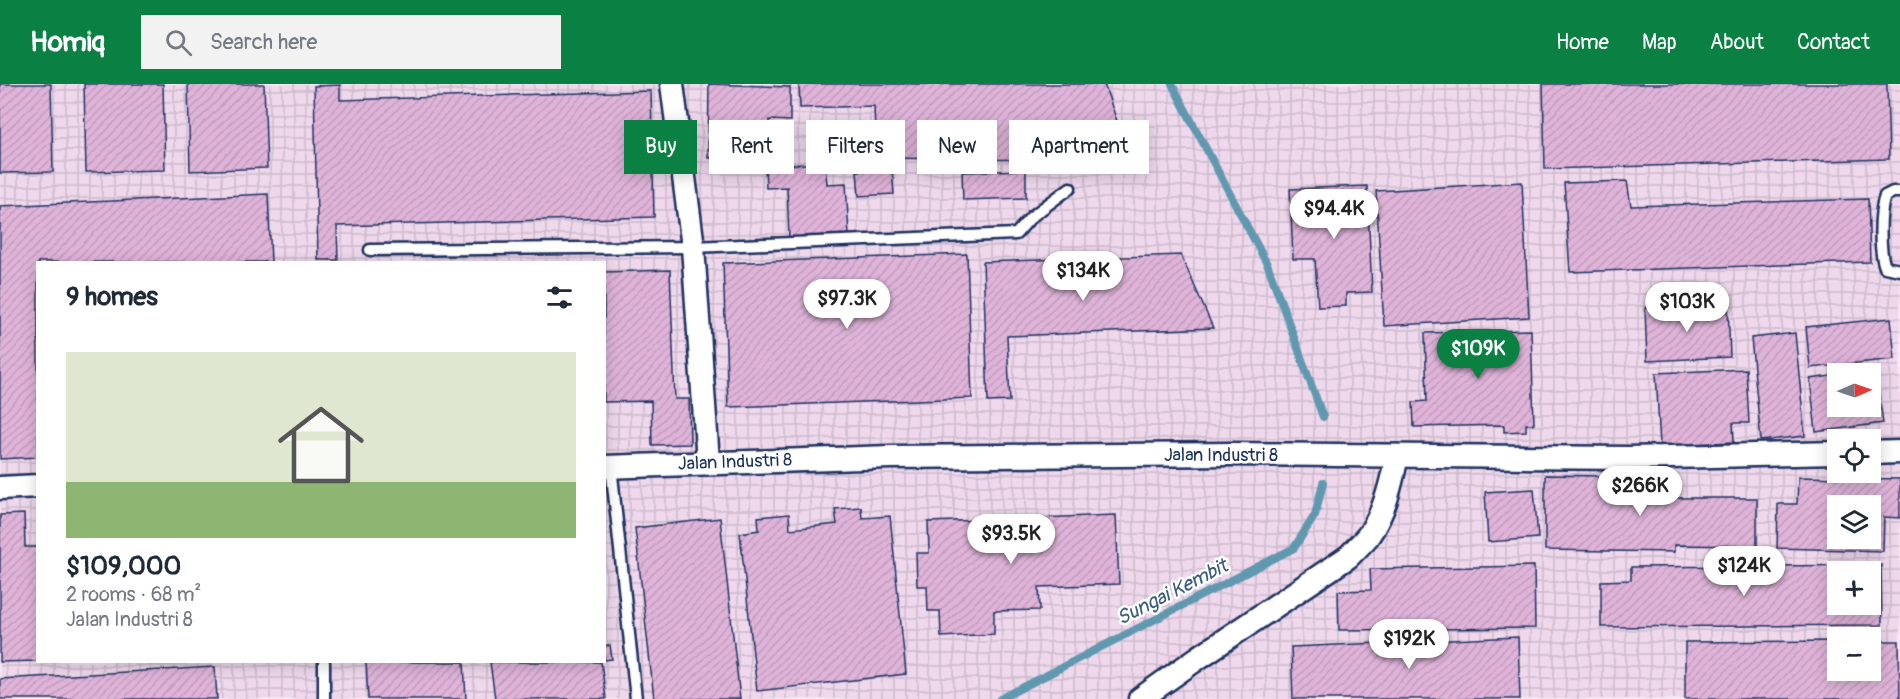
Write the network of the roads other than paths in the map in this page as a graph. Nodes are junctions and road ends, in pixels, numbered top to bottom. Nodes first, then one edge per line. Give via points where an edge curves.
1 (672, 84) edge
2 (1070, 188) dead end
3 (1900, 192) edge
4 (693, 247) junction
5 (370, 250) dead end
6 (1900, 270) edge
7 (1900, 452) edge
8 (1827, 453) edge
9 (1881, 453) edge
10 (1397, 456) junction
11 (708, 462) junction
12 (608, 466) edge
13 (36, 486) edge
14 (0, 488) edge
15 (324, 663) edge
16 (324, 699) edge
17 (636, 699) edge
18 (1140, 699) edge

1 - 4 street
2 - 4 lane via 1031,217 1016,234
3 - 6 lane via 1885,196 1881,204 1882,258 1885,267
4 - 5 lane
4 - 11 street
7 - 9 street
8 - 10 street, Jalan Industri 8 via 1628,458
10 - 11 street, Jalan Industri 8 via 902,456
10 - 18 street via 1382,511 1368,536 1348,557
11 - 12 street, Jalan Industri 8
12 - 17 lane
13 - 14 street
15 - 16 lane

